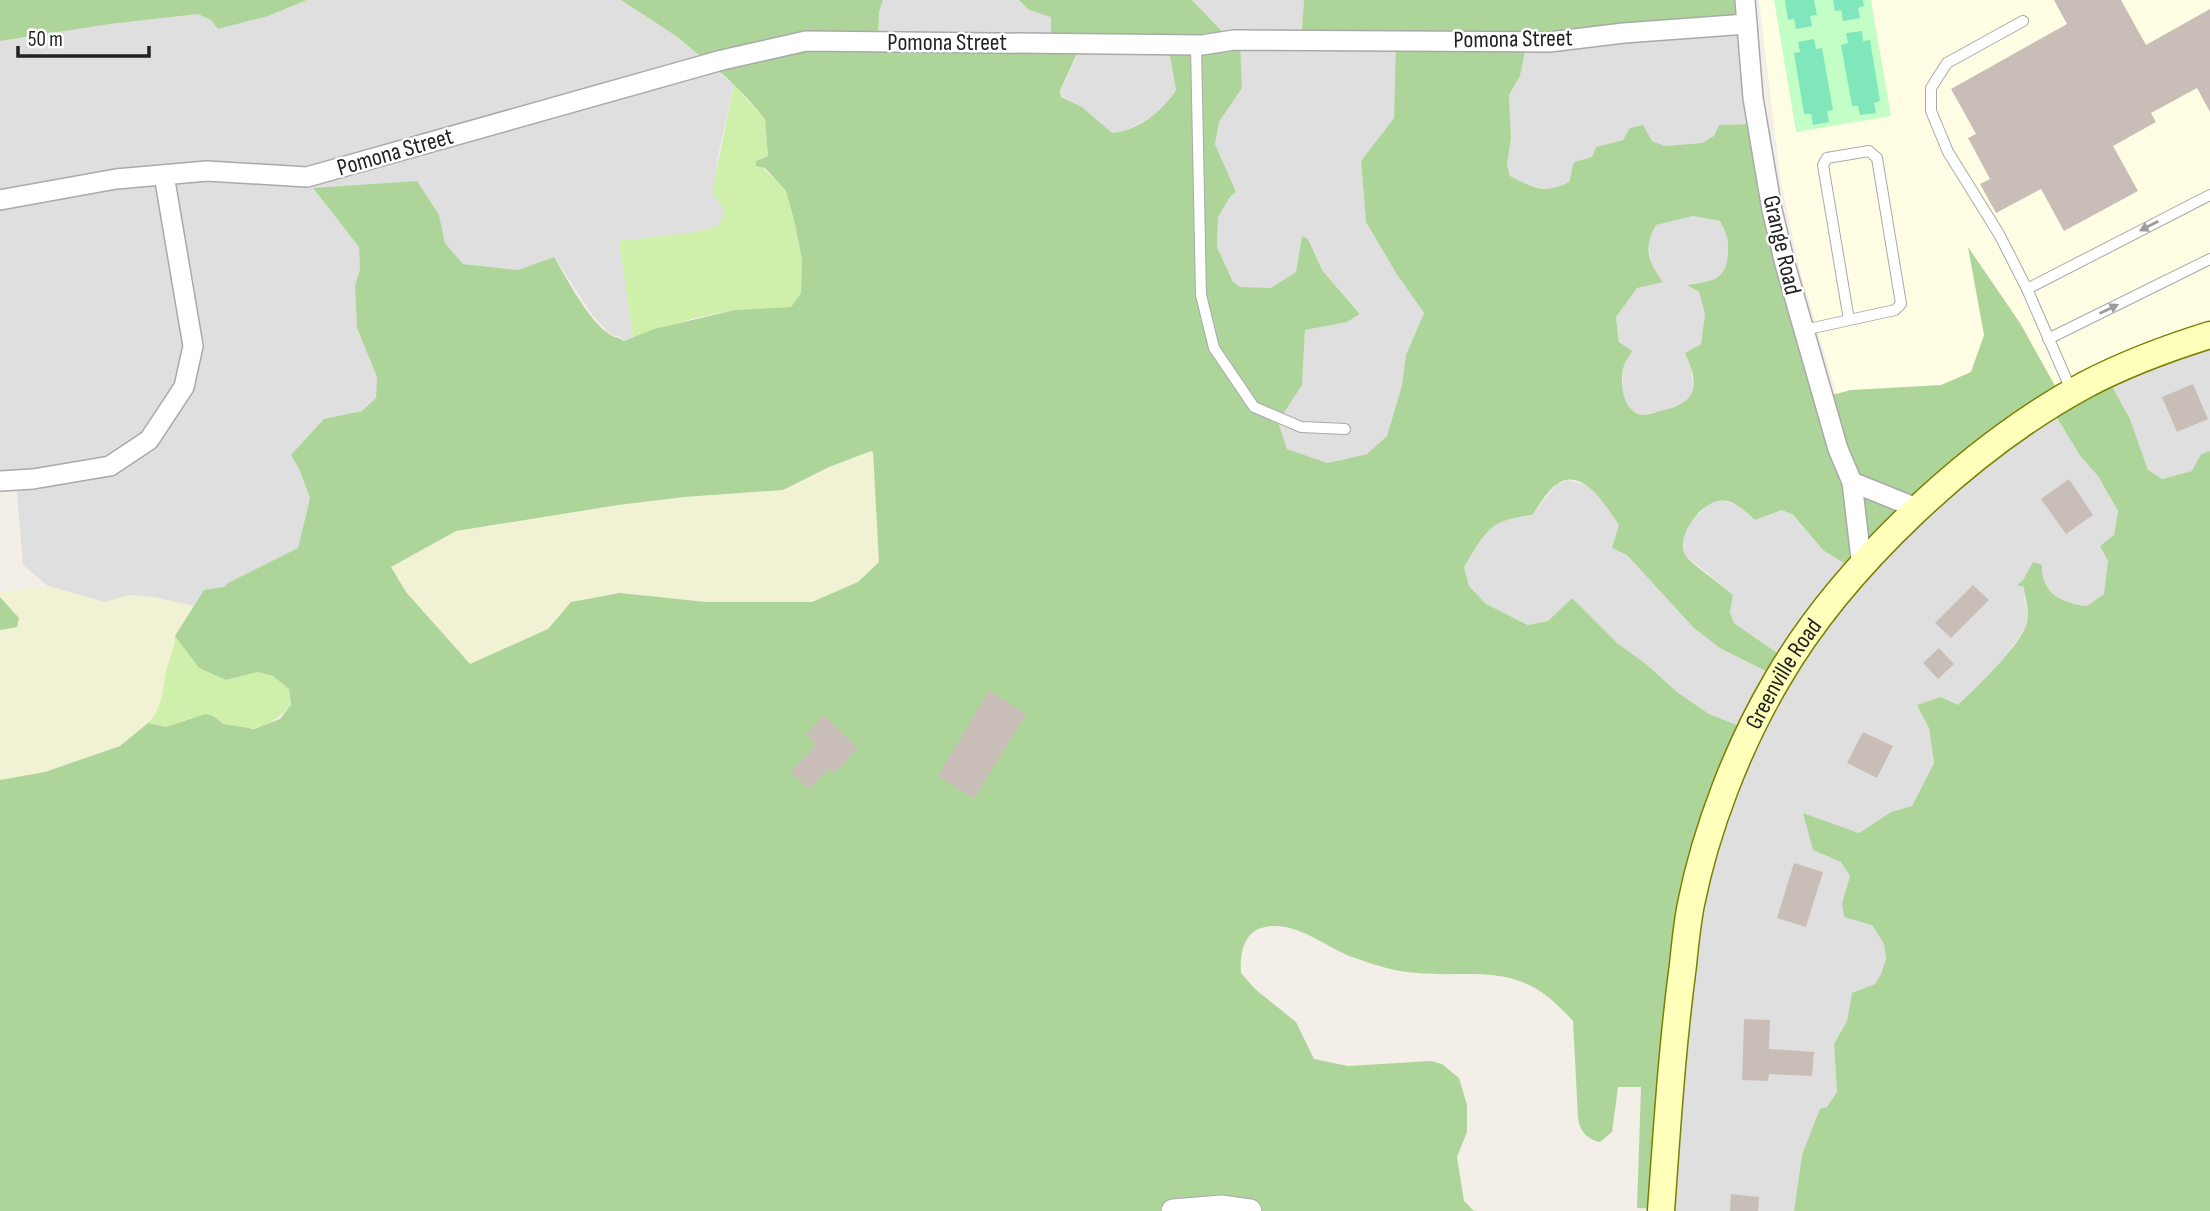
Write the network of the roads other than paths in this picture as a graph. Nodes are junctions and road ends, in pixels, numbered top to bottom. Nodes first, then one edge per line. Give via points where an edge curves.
1 (1745, 0) edge
2 (2023, 21) dead end
3 (1747, 24) junction
4 (1196, 45) junction
5 (164, 175) junction
6 (2210, 195) edge
7 (0, 200) edge
8 (2210, 259) edge
9 (2027, 289) junction
10 (1849, 320) junction
11 (1804, 330) junction
12 (2210, 335) edge
13 (2048, 339) junction
14 (2073, 393) junction
15 (1345, 429) dead end
16 (0, 481) edge
17 (1852, 482) junction
18 (1919, 509) junction
19 (1861, 567) junction
20 (1173, 1211) edge
21 (1250, 1211) edge
22 (1661, 1211) edge

1 - 3 street, Grange Road
2 - 9 lane via 1947,63 1931,88 1931,111 1948,152
3 - 4 street, Pomona Street via 1549,42 1234,40
3 - 11 street, Grange Road via 1753,97 1772,210
4 - 5 street, Pomona Street via 806,41 722,60 307,177 207,171
4 - 15 lane via 1201,295 1214,348 1254,407 1301,427
5 - 7 street, Pomona Street
5 - 16 street via 193,346 184,387 149,440 110,466
6 -> 9 lane
13 -> 8 lane
9 - 13 lane
10 - 10 lane via 1895,310 1901,304 1877,158 1869,151 1827,158 1824,165
10 - 11 lane
11 - 17 street, Grange Road
12 - 14 main road, Greenville Road via 2168,348
13 - 14 lane
14 - 18 main road, Greenville Road via 1960,470
17 - 18 street
17 - 19 street, Grange Road
18 - 19 main road, Greenville Road
19 - 22 main road, Greenville Road via 1812,627 1777,680 1742,750 1710,834 1691,905 1678,1003
20 - 21 street via 1221,1207

